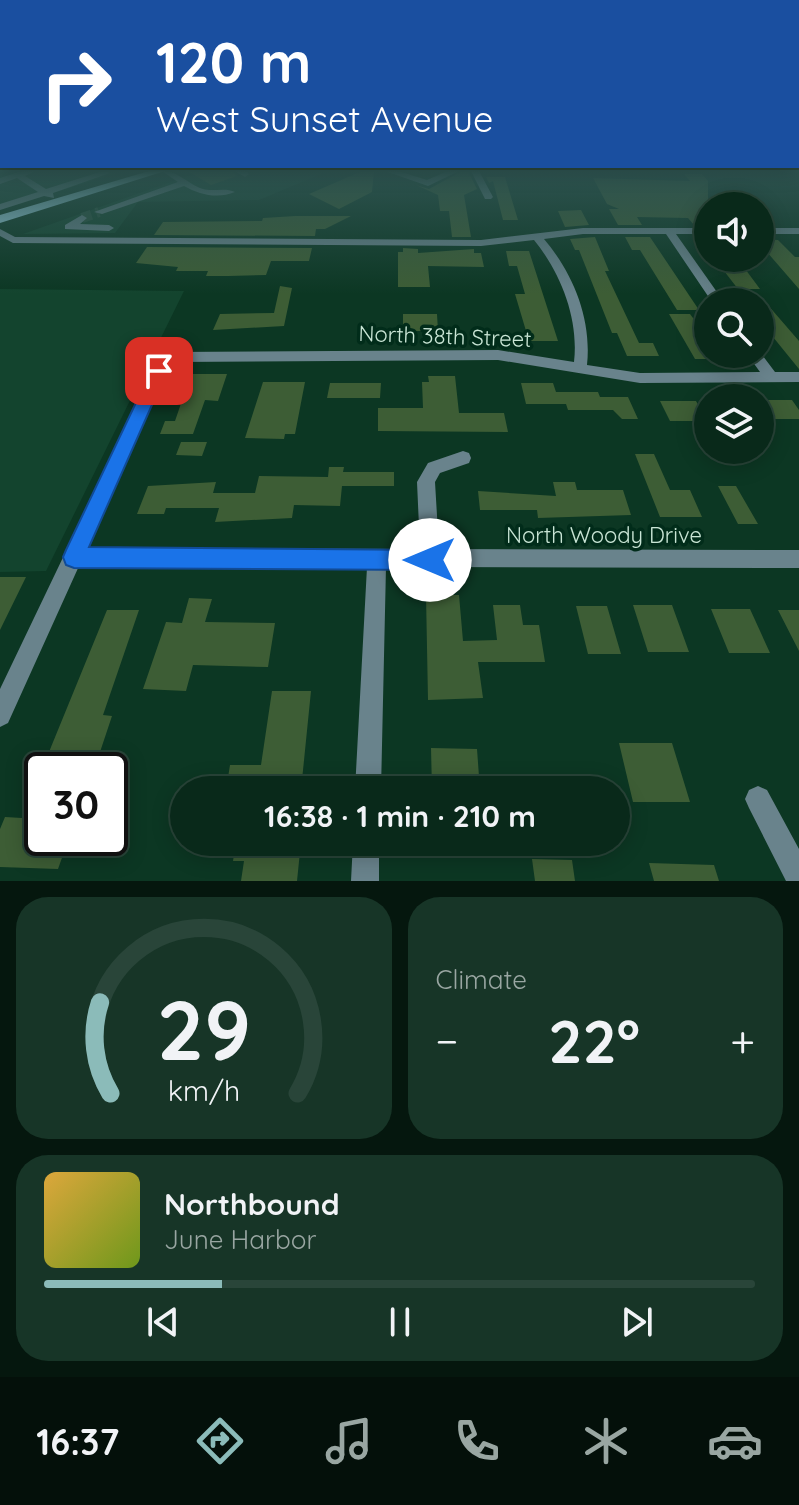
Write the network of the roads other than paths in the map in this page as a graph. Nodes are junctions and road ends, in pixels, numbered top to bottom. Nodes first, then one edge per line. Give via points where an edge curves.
1 (23, 212) edge
2 (39, 212) edge
3 (57, 212) tunnel mouth
4 (122, 212) edge
5 (82, 218) dead end
6 (0, 219) edge
7 (109, 228) junction
8 (0, 230) edge
9 (669, 231) junction
10 (694, 231) edge
11 (774, 231) edge
12 (797, 232) edge
13 (536, 236) junction
14 (99, 241) junction
15 (708, 288) edge
16 (580, 368) junction
17 (764, 368) edge
18 (771, 377) junction
19 (799, 377) edge
20 (463, 458) dead end
21 (74, 557) junction
22 (799, 559) edge
23 (377, 560) junction
24 (430, 560) junction
25 (0, 715) edge
26 (369, 776) edge
27 (758, 799) dead end
28 (366, 856) edge
29 (799, 877) edge
30 (365, 881) edge

1 - 6 main road
2 - 8 main road
3 - 8 main road
4 - 7 street
5 - 7 street via 69,227
7 - 14 street
8 - 14 street via 13,240
9 - 10 street
9 - 13 street
9 - 15 street
11 - 12 street
13 - 14 street via 481,243
13 - 16 street via 556,262 580,327
16 - 18 street, North 38th Street via 640,378
16 - 21 street, North 38th Street via 498,355 185,355 163,362
17 - 18 street
18 - 19 street, North 38th Street
20 - 24 street via 434,468 426,482
21 - 23 street, North Woody Drive
21 - 25 street
22 - 24 street, North Woody Drive
23 - 24 street, North Woody Drive
23 - 26 street
27 - 29 street
28 - 30 street

